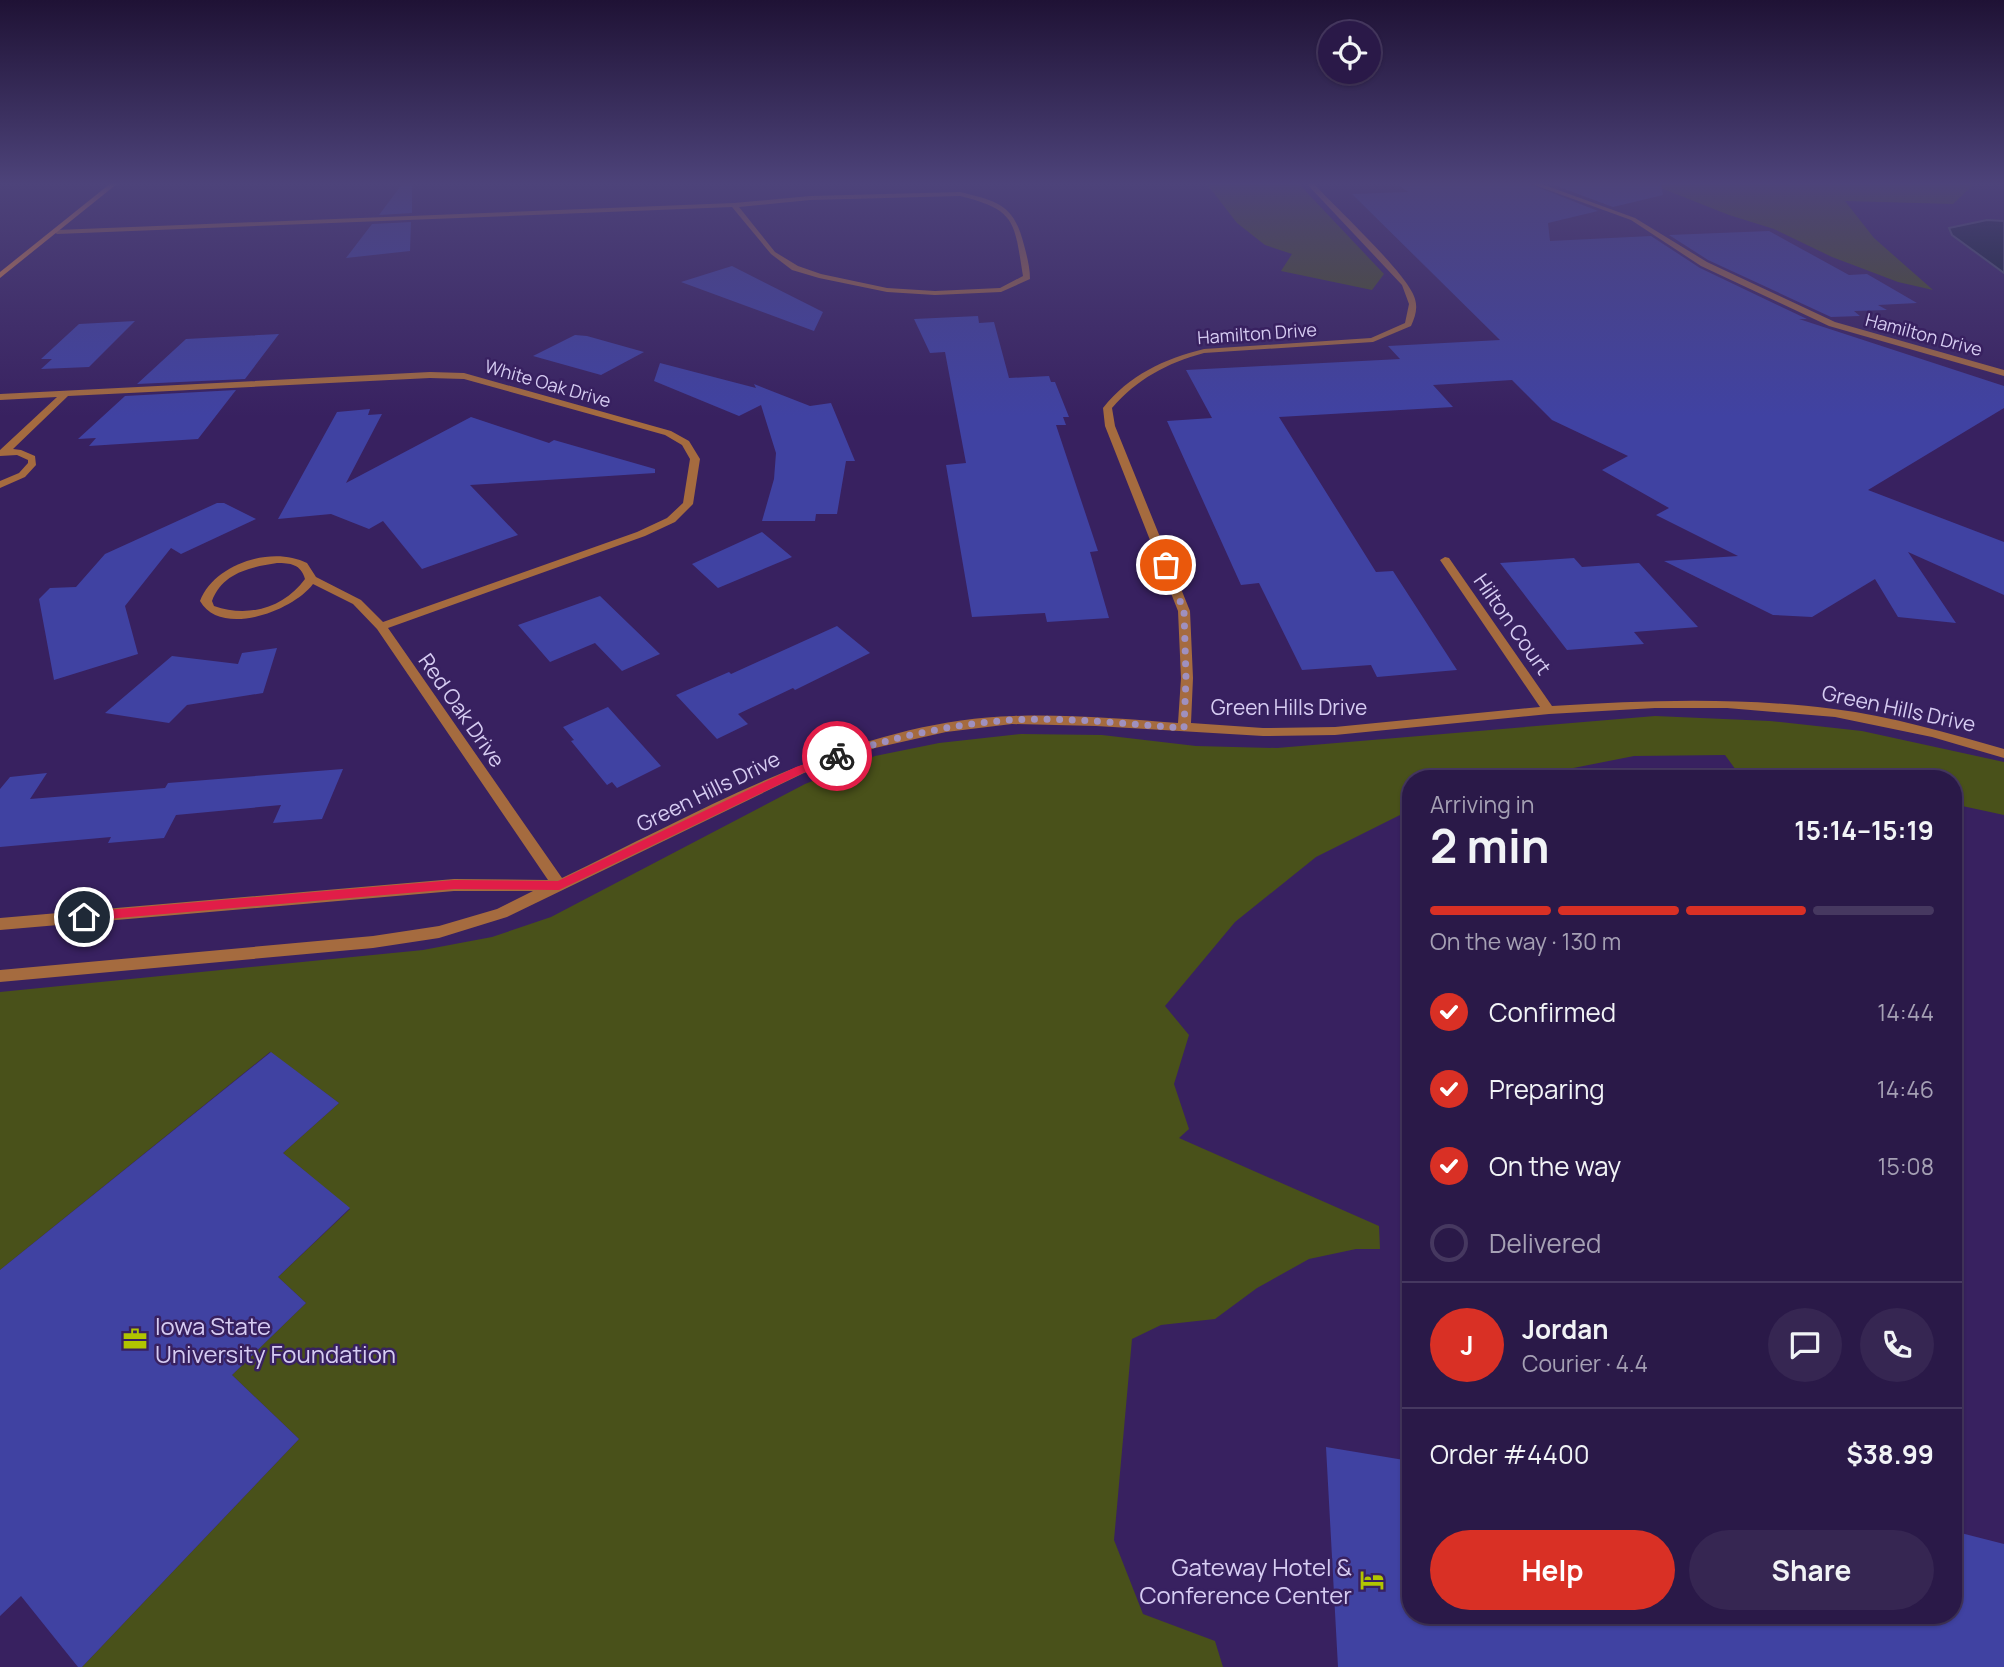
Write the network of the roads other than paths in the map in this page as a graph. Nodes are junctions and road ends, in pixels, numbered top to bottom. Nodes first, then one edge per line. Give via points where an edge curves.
1 (20, 261) edge
2 (784, 261) edge
3 (1023, 261) edge
4 (1383, 261) edge
5 (1699, 261) edge
6 (0, 276) edge
7 (2004, 373) edge
8 (65, 394) junction
9 (0, 397) edge
10 (3, 452) edge
11 (0, 485) edge
12 (1445, 560) dead end
13 (311, 579) junction
14 (381, 627) junction
15 (1549, 710) junction
16 (1184, 728) junction
17 (2004, 754) edge
18 (559, 886) junction
19 (0, 924) edge
20 (0, 975) edge

1 - 6 street
2 - 3 street via 819,276 887,290 935,293 1001,290 1027,277
4 - 16 street, Hamilton Drive via 1413,297 1408,324 1360,341 1204,351 1178,357 1138,378 1108,408 1110,426 1184,611
5 - 7 street, Hamilton Drive via 1832,324
8 - 9 street, White Oak Drive
8 - 10 street
8 - 14 street, White Oak Drive via 430,374 464,376 668,433 687,443 695,459 688,504 671,520
10 - 11 street via 27,454 33,463 22,475
12 - 15 street, Hilton Court
13 - 13 street, Red Oak Drive via 303,564 260,562 227,574 215,583 206,601 219,612 249,614 297,596
13 - 14 street, Red Oak Drive via 357,602
14 - 18 street, Red Oak Drive
15 - 16 street, Green Hills Drive via 1335,731
15 - 17 street, Green Hills Drive via 1727,704 1835,713 1933,733
16 - 18 street, Green Hills Drive via 1012,720 873,744 799,770
18 - 19 street, Green Hills Drive via 454,885
18 - 20 street, Green Hills Drive via 502,913 439,932

